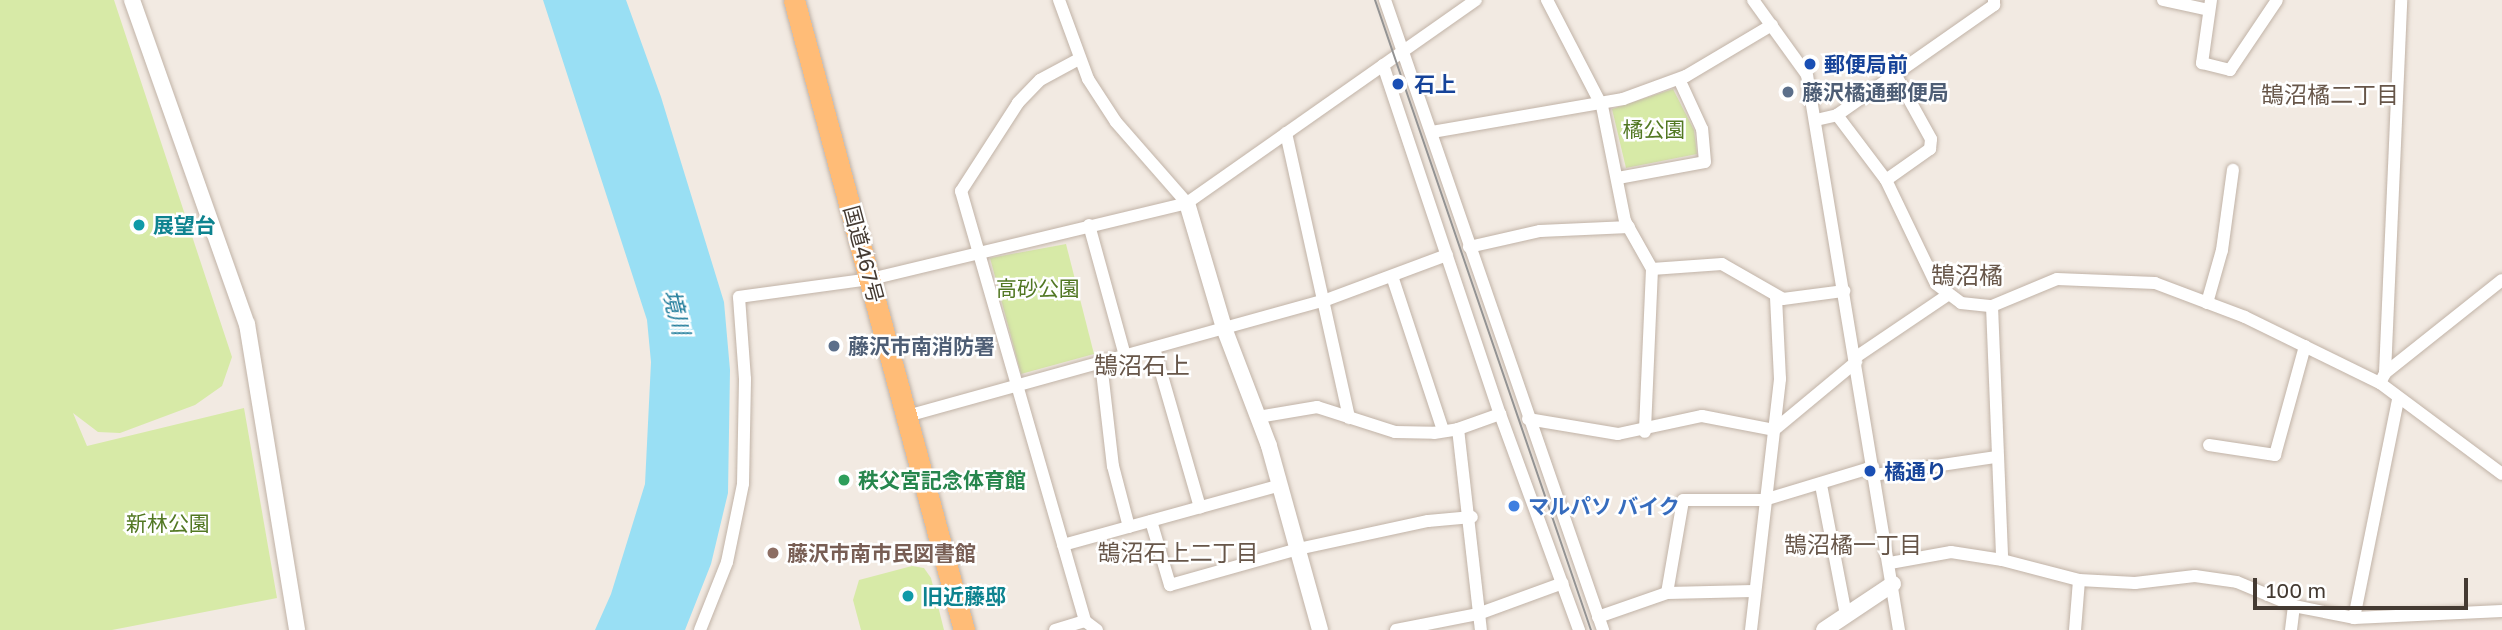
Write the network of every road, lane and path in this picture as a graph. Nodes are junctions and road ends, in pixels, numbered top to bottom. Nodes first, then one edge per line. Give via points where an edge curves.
1 (132, 0) edge
2 (794, 0) edge
3 (1059, 0) edge
4 (1385, 0) edge
5 (1476, 0) edge
6 (1547, 0) edge
7 (1753, 0) edge
8 (1994, 0) edge
9 (2164, 0) edge
10 (2277, 0) edge
11 (2401, 0) edge
12 (2210, 5) edge
13 (1772, 25) junction
14 (1402, 52) junction
15 (1079, 59) junction
16 (1383, 65) junction
17 (1895, 74) junction
18 (1679, 79) junction
19 (1602, 106) junction
20 (1838, 115) junction
21 (1816, 120) junction
22 (1432, 132) junction
23 (1286, 133) junction
24 (2233, 170) dead end
25 (1618, 178) junction
26 (1886, 180) junction
27 (1187, 203) junction
28 (1089, 225) junction
29 (1629, 227) junction
30 (1469, 247) junction
31 (978, 253) junction
32 (1447, 255) junction
33 (1652, 268) junction
34 (1392, 276) junction
35 (871, 279) junction
36 (2502, 280) edge
37 (1844, 291) junction
38 (1948, 294) junction
39 (1776, 298) junction
40 (1326, 300) junction
41 (2207, 303) junction
42 (1992, 306) junction
43 (1224, 328) junction
44 (2305, 346) junction
45 (1154, 348) junction
46 (1125, 356) junction
47 (1856, 360) junction
48 (1101, 363) junction
49 (2382, 378) junction
50 (1017, 386) junction
51 (2398, 399) junction
52 (1500, 414) junction
53 (907, 416) junction
54 (1258, 417) junction
55 (1349, 418) junction
56 (1528, 419) junction
57 (1458, 429) junction
58 (1443, 430) junction
59 (1774, 430) junction
60 (1645, 432) junction
61 (2209, 445) dead end
62 (1996, 457) junction
63 (1873, 471) junction
64 (2502, 474) edge
65 (1281, 485) junction
66 (1821, 485) junction
67 (1764, 500) junction
68 (1200, 507) junction
69 (1472, 517) junction
70 (1151, 521) junction
71 (1129, 527) junction
72 (1063, 545) junction
73 (1298, 549) junction
74 (2002, 560) junction
75 (1889, 563) junction
76 (2079, 580) junction
77 (1563, 583) junction
78 (1893, 584) junction
79 (1753, 591) junction
80 (1667, 593) junction
81 (2294, 607) junction
82 (2502, 611) edge
83 (1478, 614) junction
84 (1846, 615) junction
85 (1598, 617) junction
86 (2354, 618) junction
87 (1085, 621) junction
88 (2443, 623) edge
89 (297, 630) edge
90 (700, 630) edge
91 (964, 630) edge
92 (1055, 630) edge
93 (1097, 630) edge
94 (1320, 630) edge
95 (1396, 630) edge
96 (1481, 630) edge
97 (1579, 630) edge
98 (1603, 630) edge
99 (1751, 630) edge
100 (1824, 630) edge
101 (1899, 630) edge
102 (2075, 630) edge
103 (2291, 630) edge

1 - 89 street via 249,332
2 - 35 highway, 国道467号
3 - 15 street
4 - 14 street
5 - 14 street
6 - 19 street
7 - 13 street
8 - 17 street via 1994,5
9 - 12 street
10 - 12 street via 2230,70 2202,63
11 - 49 street
13 - 18 street
13 - 21 street via 1803,65
14 - 16 street
14 - 22 street
15 - 27 street via 1116,122
15 - 31 street via 1040,80 1018,103 961,191
16 - 23 street
16 - 32 street
17 - 20 street
17 - 26 street via 1931,139 1930,149
18 - 19 street
18 - 25 street via 1702,129 1705,162
19 - 22 street
19 - 25 street
20 - 21 street
20 - 26 street
21 - 37 street
22 - 30 street
23 - 27 street
23 - 40 street
24 - 41 street via 2221,250
25 - 29 street
26 - 38 street via 1927,267
27 - 28 street
27 - 43 street
28 - 31 street
28 - 46 street
29 - 30 street via 1540,231
29 - 33 street
30 - 56 street
31 - 35 street
31 - 50 street
32 - 34 street
32 - 52 street
33 - 39 street via 1722,264
33 - 60 street
34 - 40 street
34 - 58 street
35 - 53 highway, 国道467号
35 - 90 street via 738,298 745,379 743,484 727,562
36 - 49 street
37 - 39 street
37 - 47 street
38 - 42 street via 1961,303
38 - 47 street
39 - 59 street via 1781,339
40 - 43 street
40 - 55 street
41 - 42 street via 2155,283 2057,279
41 - 44 street
42 - 62 street
43 - 45 street
43 - 54 street
44 - 49 street
44 - 61 street via 2275,455
45 - 46 street
45 - 68 street
46 - 48 street
47 - 59 street
47 - 63 street
48 - 50 street
48 - 71 street via 1113,466
49 - 51 street
50 - 53 street
50 - 72 street
51 - 64 street
51 - 86 street
52 - 57 street
52 - 77 street
53 - 91 highway, 国道467号
54 - 55 street via 1317,407
54 - 65 street
55 - 58 street via 1395,432
56 - 60 street via 1596,433
56 - 85 street
57 - 58 street
57 - 69 street
59 - 60 street via 1702,416
59 - 67 street
62 - 63 street
62 - 74 street
63 - 66 street
63 - 75 street
65 - 68 street
65 - 73 street
66 - 67 street
66 - 84 street
67 - 79 street
67 - 80 street via 1683,500
68 - 70 street
69 - 73 street via 1428,521
69 - 83 street
70 - 71 street
70 - 73 street via 1170,585
71 - 72 street
72 - 87 street
73 - 94 street
74 - 75 street via 1951,552
74 - 76 street
75 - 78 street
76 - 81 street via 2135,583 2195,576 2237,582
76 - 102 street
77 - 83 street
77 - 97 street
78 - 84 street
78 - 101 street
79 - 80 street
79 - 99 street
80 - 85 street
81 - 86 street
81 - 103 street
82 - 88 street
83 - 95 street
83 - 96 street
84 - 100 street
85 - 98 street
86 - 88 street
87 - 92 street
87 - 93 street

